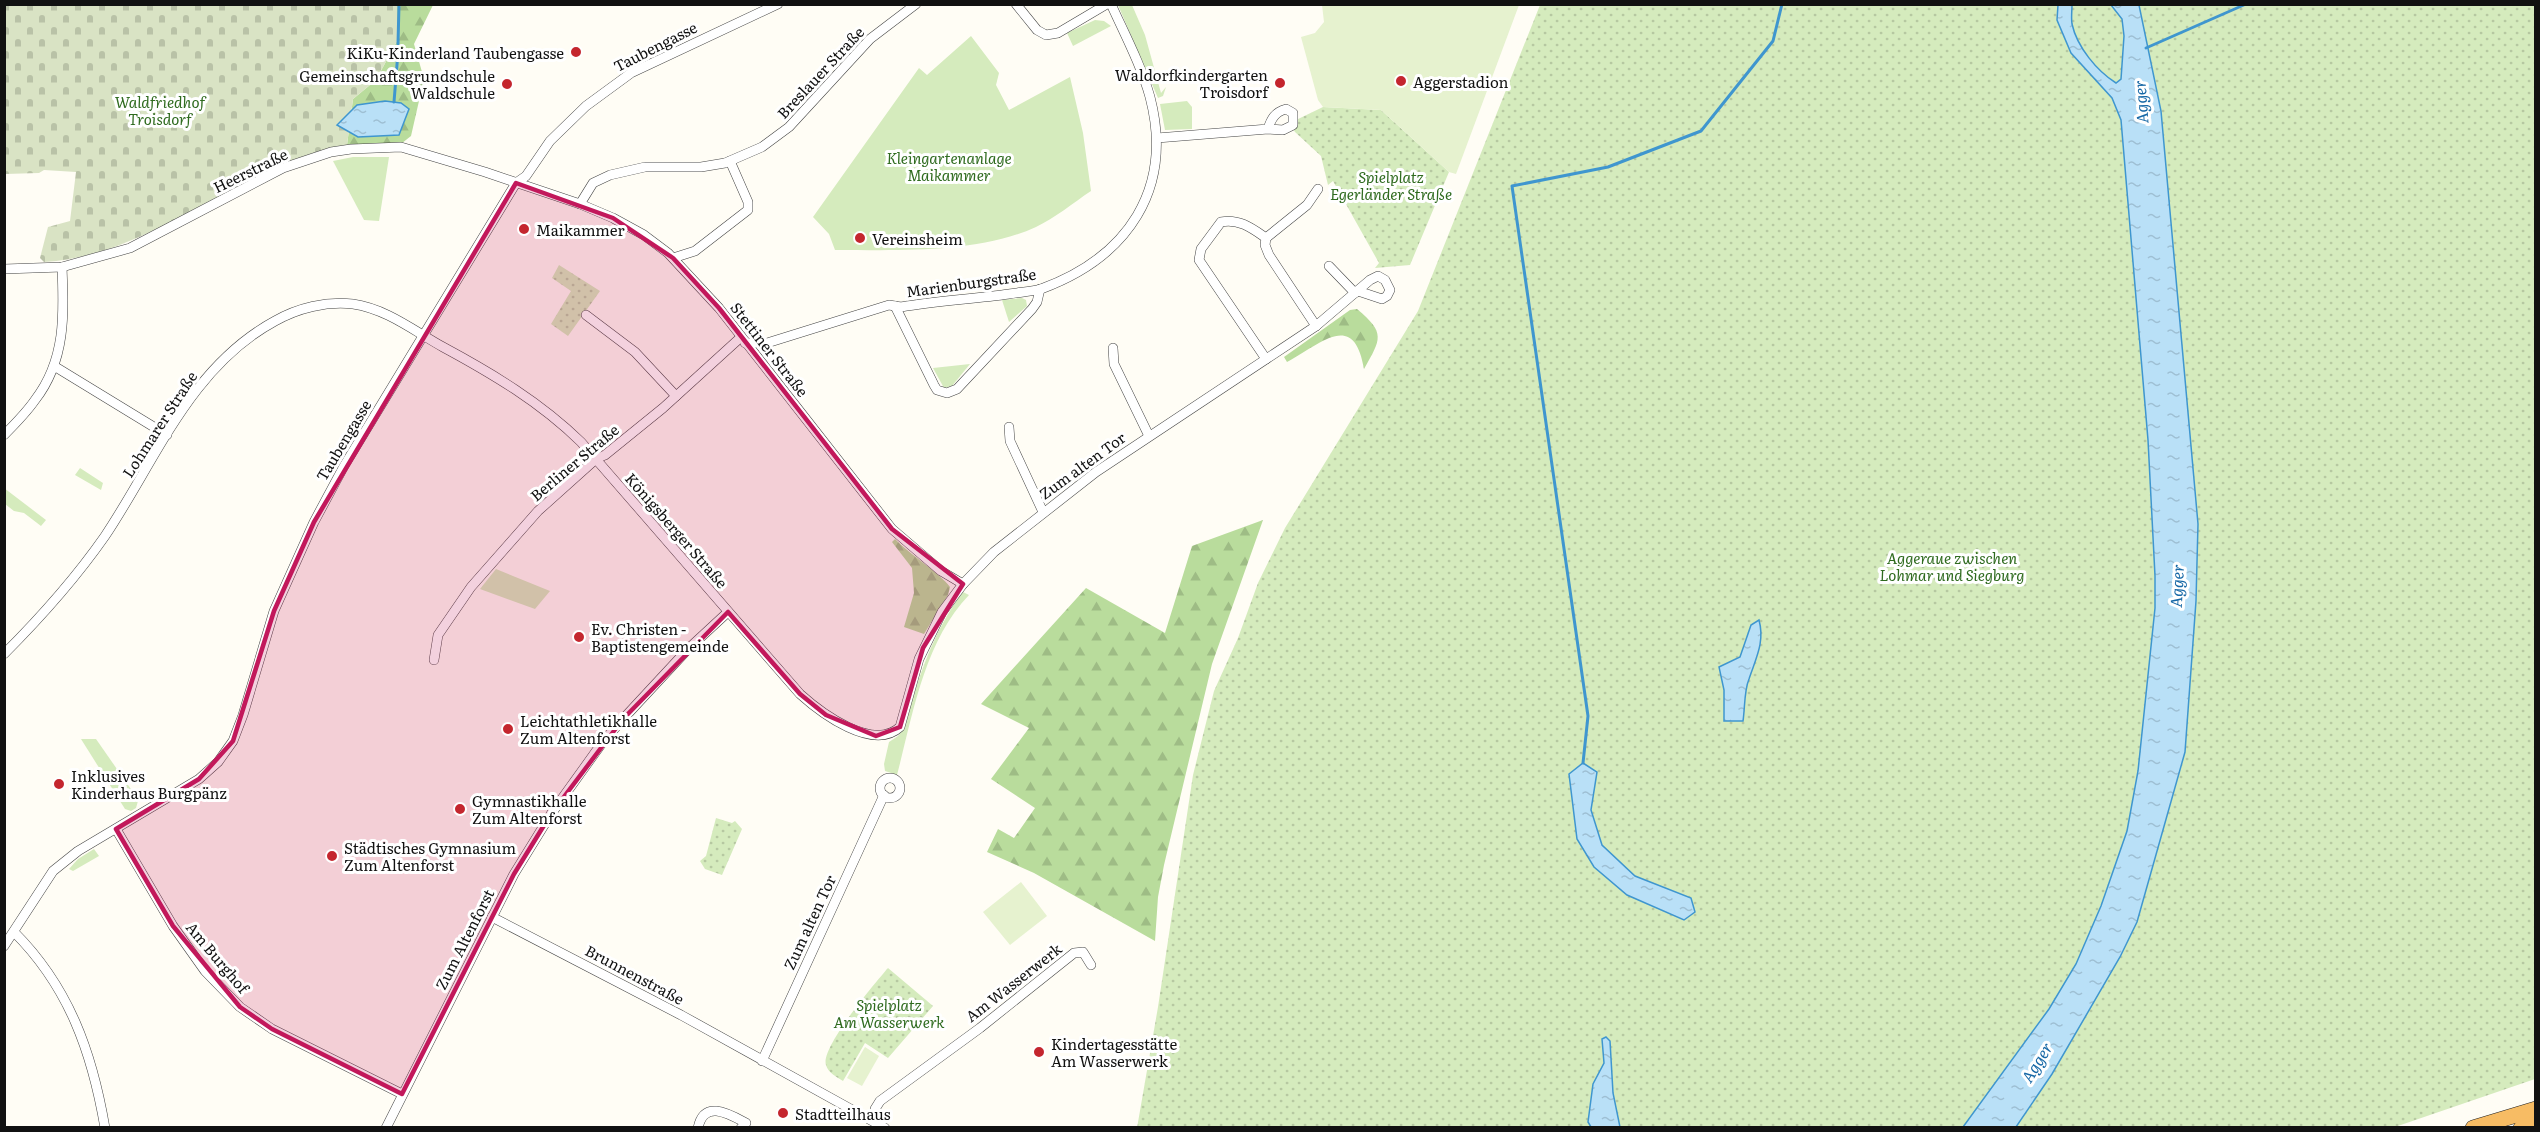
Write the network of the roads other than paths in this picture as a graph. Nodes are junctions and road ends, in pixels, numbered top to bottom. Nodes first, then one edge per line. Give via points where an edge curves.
1 (778, 4) edge
2 (915, 4) edge
3 (1016, 4) edge
4 (1109, 4) edge
5 (1268, 129) dead end
6 (1157, 138) junction
7 (730, 161) junction
8 (516, 183) junction
9 (1318, 189) dead end
10 (580, 204) junction
11 (1266, 238) junction
12 (674, 258) junction
13 (1329, 266) dead end
14 (62, 267) junction
15 (4, 269) edge
16 (1040, 289) junction
17 (895, 306) junction
18 (586, 315) dead end
19 (1316, 326) junction
20 (424, 336) junction
21 (743, 340) junction
22 (1113, 348) dead end
23 (1266, 359) junction
24 (54, 366) junction
25 (676, 396) junction
26 (1009, 427) dead end
27 (4, 435) edge
28 (167, 435) junction
29 (1149, 436) junction
30 (596, 459) junction
31 (1043, 512) junction
32 (963, 585) junction
33 (728, 612) junction
34 (4, 654) edge
35 (434, 660) dead end
36 (900, 727) joint
37 (884, 795) dead end
38 (116, 829) junction
39 (492, 917) junction
40 (14, 932) junction
41 (4, 946) edge
42 (1091, 965) dead end
43 (762, 1061) junction
44 (402, 1094) junction
45 (2535, 1108) edge
46 (874, 1121) junction
47 (2535, 1124) edge
48 (105, 1128) edge
49 (386, 1128) edge
50 (698, 1128) edge
51 (741, 1128) edge
52 (885, 1128) edge
53 (2472, 1128) edge
54 (2521, 1128) edge

1 - 8 street, Taubengasse via 631,73 586,106 550,141 526,176
2 - 7 street, Breslauer Straße via 870,39 787,129 762,147
3 - 4 street via 1046,35 1058,33
4 - 6 street, Marienburgstraße via 1149,94
5 - 6 street
6 - 16 street, Marienburgstraße via 1154,178 1132,226 1099,258
7 - 10 street, Breslauer Straße via 622,172 593,183
7 - 12 street via 748,210 695,250
8 - 10 street, Stettiner Straße
8 - 14 street, Heerstraße via 400,147 331,152 282,168 130,248
8 - 20 street, Taubengasse
9 - 11 street via 1307,206
10 - 12 street, Stettiner Straße via 644,235
11 - 19 street via 1267,251
11 - 23 street via 1243,224 1221,222 1201,249 1199,260
12 - 21 street, Stettiner Straße
13 - 19 street, Zum alten Tor via 1356,292
14 - 15 street, Heerstraße
14 - 24 street via 64,318
16 - 17 street, Marienburgstraße
16 - 17 street via 1032,309 957,389 947,393 934,385
17 - 21 street, Marienburgstraße via 767,343
18 - 25 street via 635,352
19 - 23 street, Zum alten Tor
20 - 28 street, Lohmarer Straße via 384,313 352,304 322,305 290,314 255,333 219,362 197,387
20 - 30 street, Königsberger Straße via 528,397 564,424
20 - 38 street, Taubengasse via 334,483 297,559 274,611 233,741 199,779
21 - 25 street, Berliner Straße
21 - 32 street, Stettiner Straße via 892,529
22 - 29 street via 1114,364
23 - 29 street, Zum alten Tor
24 - 27 street via 35,400
24 - 28 street
25 - 30 street, Berliner Straße
26 - 31 street via 1010,441
28 - 34 street, Lohmarer Straße via 79,573
29 - 31 street, Zum alten Tor
30 - 33 street, Königsberger Straße
30 - 35 street, Berliner Straße via 537,511 493,560 438,635
31 - 32 street, Zum alten Tor via 994,552
32 - 36 street, Zum alten Tor via 942,612 924,648
33 - 36 street, Königsberger Straße via 800,694 826,715 876,736 893,733
33 - 39 street, Zum Altenforst via 688,649 602,743 537,836
37 - 43 street, Zum alten Tor
38 - 40 street, Taubengasse via 78,851 46,878
38 - 44 street, Am Burghof via 173,926 206,971 240,1007 272,1029
39 - 43 street, Brunnenstraße
39 - 44 street, Zum Altenforst
40 - 41 street, Taubengasse
40 - 48 street via 49,975 80,1029 95,1075
42 - 46 street, Am Wasserwerk via 1083,952 1074,953 880,1101 874,1109
43 - 46 street
44 - 49 street, Zum Altenforst
45 - 53 highway
46 - 52 street
47 - 54 highway
50 - 51 street via 700,1118 716,1110 746,1123

